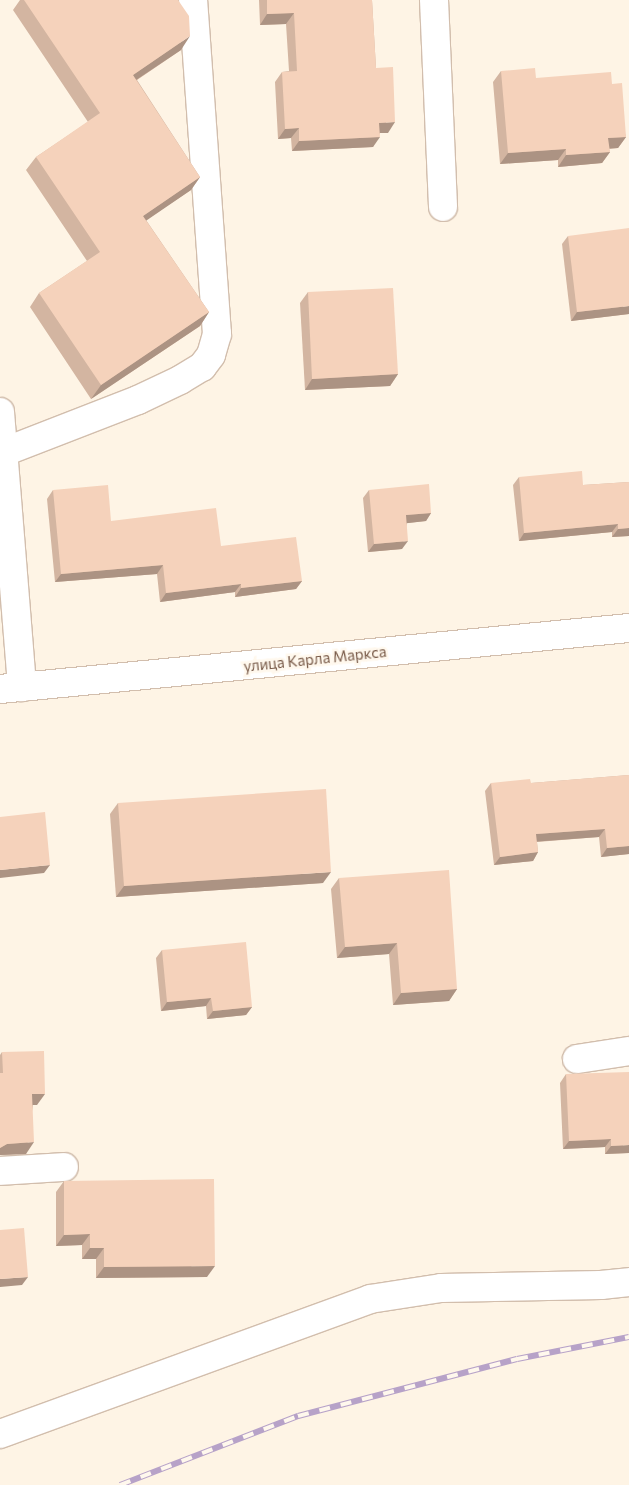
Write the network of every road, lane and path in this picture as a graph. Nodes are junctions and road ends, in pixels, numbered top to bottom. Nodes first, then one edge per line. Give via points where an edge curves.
1 (193, 0) edge
2 (434, 0) edge
3 (443, 207) dead end
4 (0, 412) edge
5 (4, 452) junction
6 (629, 628) edge
7 (11, 688) edge
8 (629, 1051) edge
9 (577, 1059) dead end
10 (64, 1167) dead end
11 (0, 1171) edge
12 (629, 1282) edge
13 (0, 1434) edge

1 - 5 street via 217,334 211,355 202,368 180,380
2 - 3 street
4 - 5 street
5 - 7 street
6 - 7 street, улица Карла Маркса
8 - 9 street
10 - 11 street
12 - 13 street via 441,1288 370,1299

